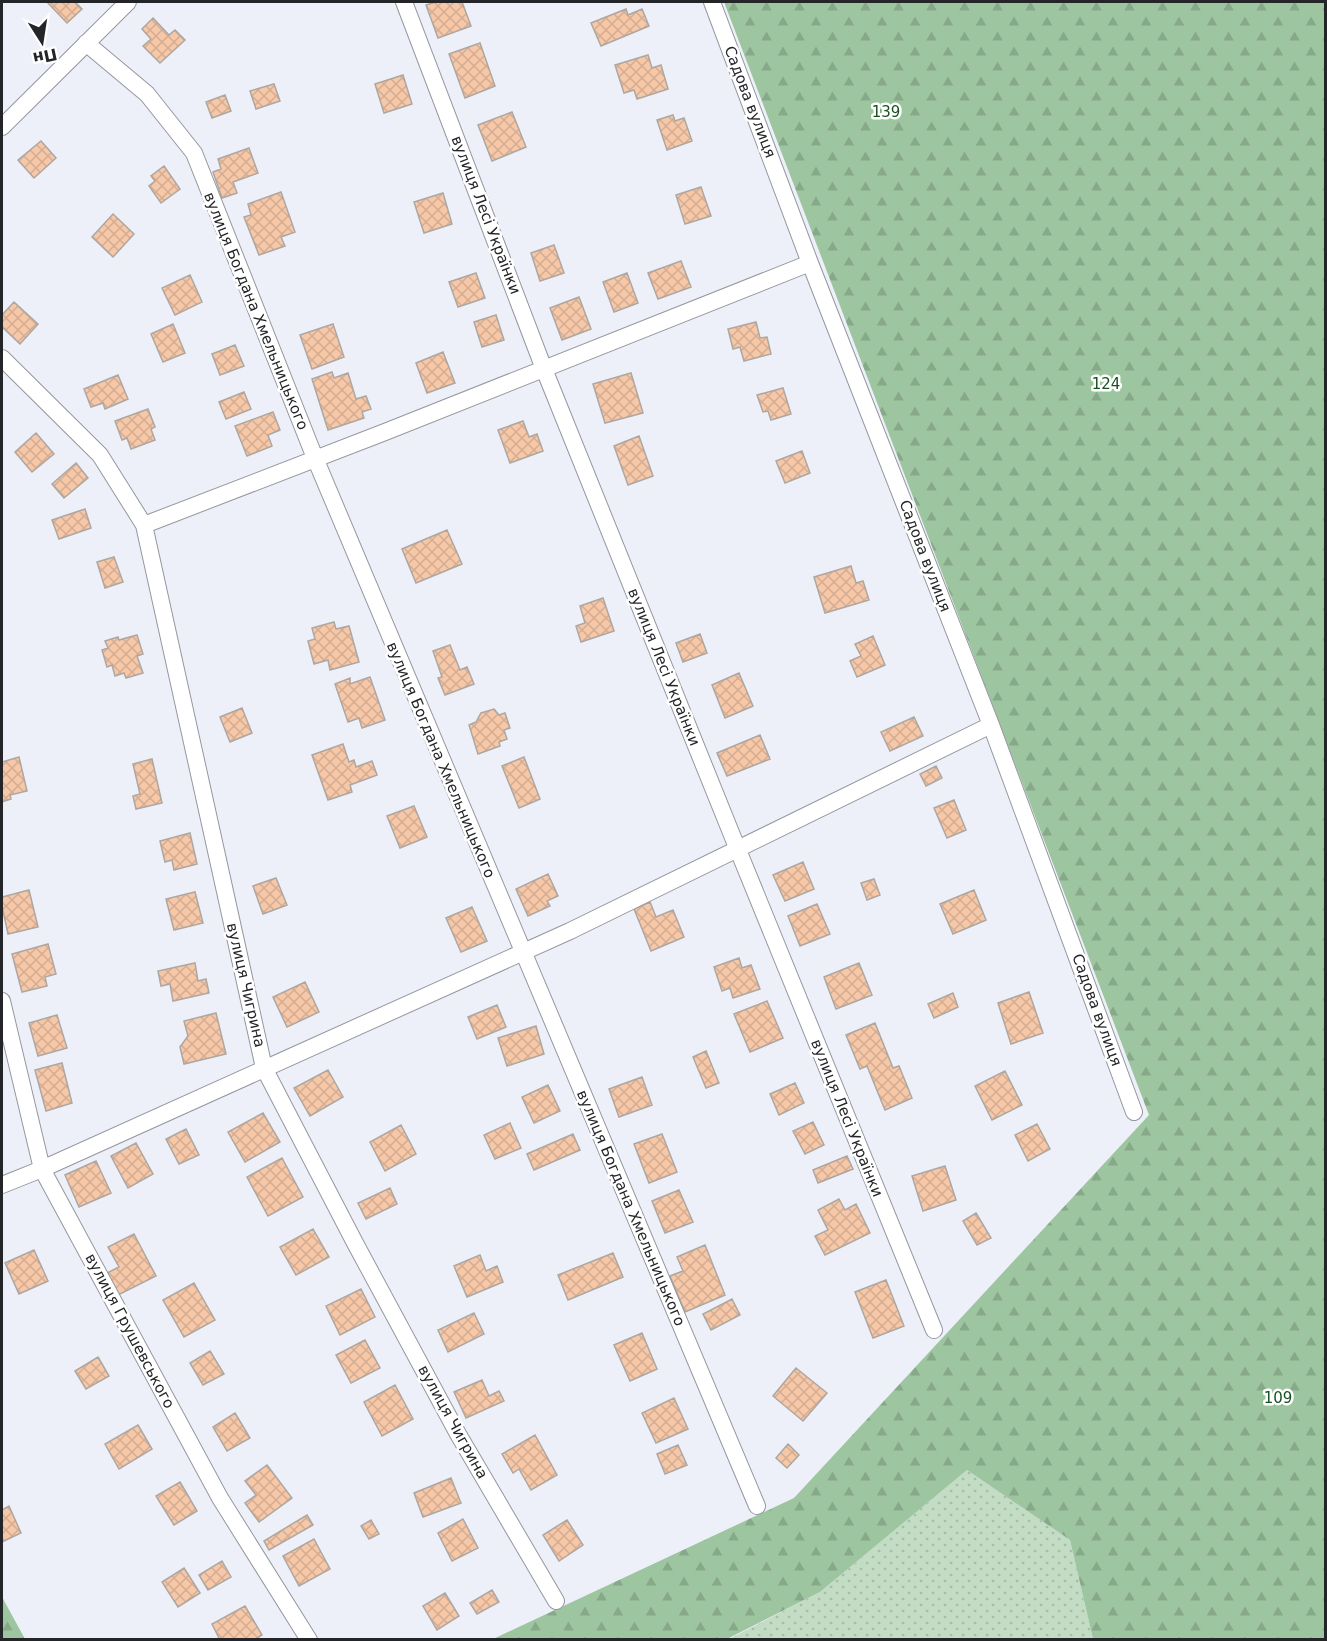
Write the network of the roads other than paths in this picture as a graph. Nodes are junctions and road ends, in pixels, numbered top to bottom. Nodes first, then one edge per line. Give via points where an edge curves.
1 (128, 2) edge
2 (404, 2) edge
3 (712, 2) edge
4 (86, 43) junction
5 (2, 127) edge
6 (810, 263) junction
7 (2, 358) edge
8 (544, 369) junction
9 (315, 458) junction
10 (144, 525) junction
11 (991, 725) junction
12 (738, 850) junction
13 (522, 952) junction
14 (2, 1001) edge
15 (264, 1068) junction
16 (1134, 1112) dead end
17 (42, 1169) junction
18 (2, 1185) edge
19 (934, 1330) dead end
20 (757, 1506) dead end
21 (556, 1601) dead end
22 (309, 1640) edge

1 - 4 street
2 - 8 street, вулиця Лесі Українки
3 - 6 street, Садова вулиця
4 - 5 street
4 - 9 street, вулиця Богдана Хмельницького via 147,94 194,153
6 - 8 street
6 - 11 street, Садова вулиця
7 - 10 street, вулиця Чигрина via 100,455
8 - 9 street
8 - 12 street, вулиця Лесі Українки
9 - 10 street
9 - 13 street, вулиця Богдана Хмельницького
10 - 15 street, вулиця Чигрина
11 - 12 street
11 - 16 street, Садова вулиця
12 - 13 street
12 - 19 street, вулиця Лесі Українки
13 - 15 street
13 - 20 street, вулиця Богдана Хмельницького
14 - 17 street, вулиця Грушевського
15 - 17 street
15 - 21 street, вулиця Чигрина via 458,1434
17 - 18 street
17 - 22 street, вулиця Грушевського via 220,1498

